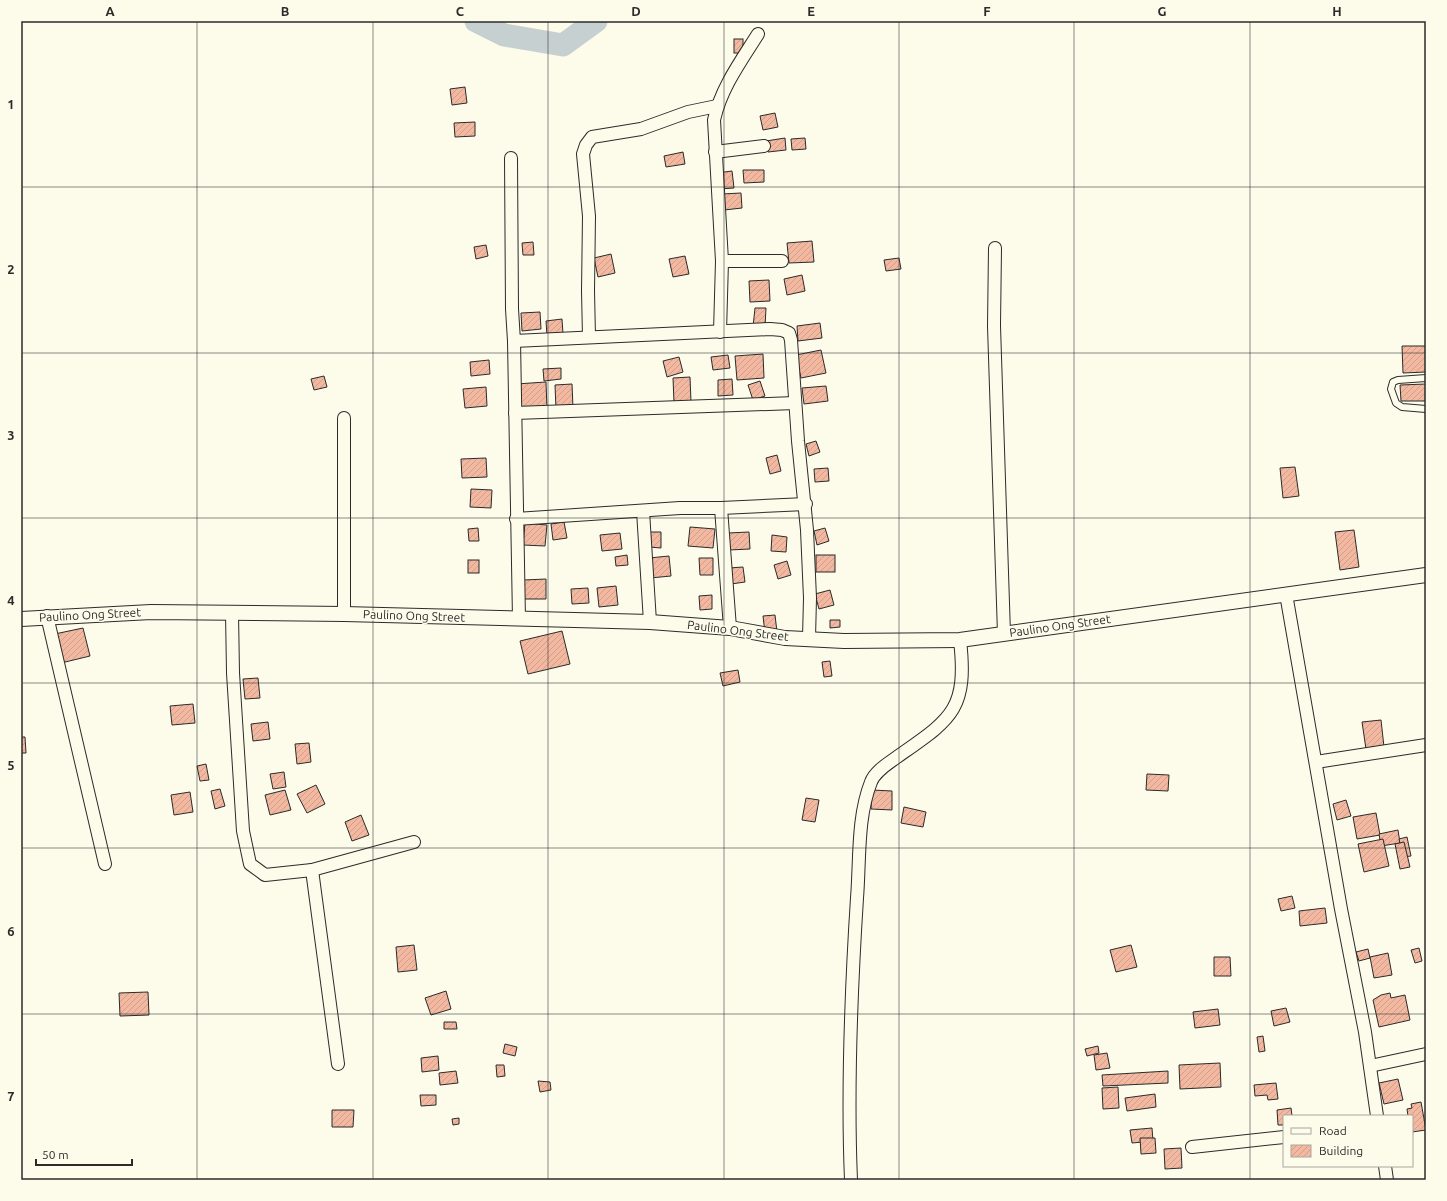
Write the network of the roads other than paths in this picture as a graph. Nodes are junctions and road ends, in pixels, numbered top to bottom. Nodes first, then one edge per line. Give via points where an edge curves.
1 (758, 34) dead end
2 (717, 106) junction
3 (764, 146) dead end
4 (715, 152) junction
5 (511, 158) dead end
6 (995, 248) dead end
7 (722, 261) junction
8 (782, 261) dead end
9 (720, 332) junction
10 (589, 336) junction
11 (514, 341) junction
12 (1426, 378) edge
13 (795, 403) junction
14 (1426, 409) edge
15 (516, 413) junction
16 (344, 418) dead end
17 (806, 504) junction
18 (721, 508) junction
19 (642, 511) junction
20 (516, 519) junction
21 (1426, 575) edge
22 (1286, 594) junction
23 (232, 613) junction
24 (344, 614) junction
25 (47, 616) junction
26 (21, 619) edge
27 (519, 619) junction
28 (650, 622) junction
29 (730, 628) junction
30 (1004, 634) junction
31 (809, 638) junction
32 (960, 640) junction
33 (1426, 744) edge
34 (1316, 762) junction
35 (414, 842) dead end
36 (105, 864) dead end
37 (312, 870) junction
38 (1426, 1054) edge
39 (338, 1064) dead end
40 (1370, 1066) junction
41 (1378, 1115) edge
42 (1283, 1137) edge
43 (1192, 1147) dead end
44 (1385, 1167) edge
45 (851, 1180) edge
46 (1387, 1180) edge

1 - 2 street
2 - 4 street via 714,120
2 - 10 street via 688,112 641,130 592,137 586,145 583,154 589,216
3 - 4 street
4 - 7 street
5 - 11 street
6 - 30 street via 994,326
7 - 8 street
7 - 9 street
9 - 10 street
9 - 13 street via 782,330 789,334
10 - 11 street
11 - 15 street
12 - 14 lane via 1398,380 1393,382 1391,389 1392,397 1402,407
13 - 15 street
13 - 17 street
15 - 20 street
16 - 24 street
17 - 18 street
17 - 31 street
18 - 19 street
18 - 29 street
19 - 20 street
19 - 28 street
20 - 27 street
21 - 22 street, Paulino Ong Street
22 - 30 street, Paulino Ong Street
22 - 34 street
23 - 24 street, Paulino Ong Street
23 - 25 street, Paulino Ong Street via 151,612
23 - 37 street via 233,673 246,854 250,864 265,875
24 - 27 street, Paulino Ong Street
25 - 26 street, Paulino Ong Street
25 - 36 street
27 - 28 street, Paulino Ong Street
28 - 29 street, Paulino Ong Street
29 - 31 street, Paulino Ong Street via 785,638
30 - 32 street, Paulino Ong Street
31 - 32 street, Paulino Ong Street via 874,642
32 - 45 street via 962,688 956,705 944,722 872,779 866,796 862,819 853,947 849,1074
33 - 34 street
34 - 40 street
35 - 37 street
37 - 39 street
38 - 40 street
40 - 41 street
42 - 43 street
44 - 46 street

